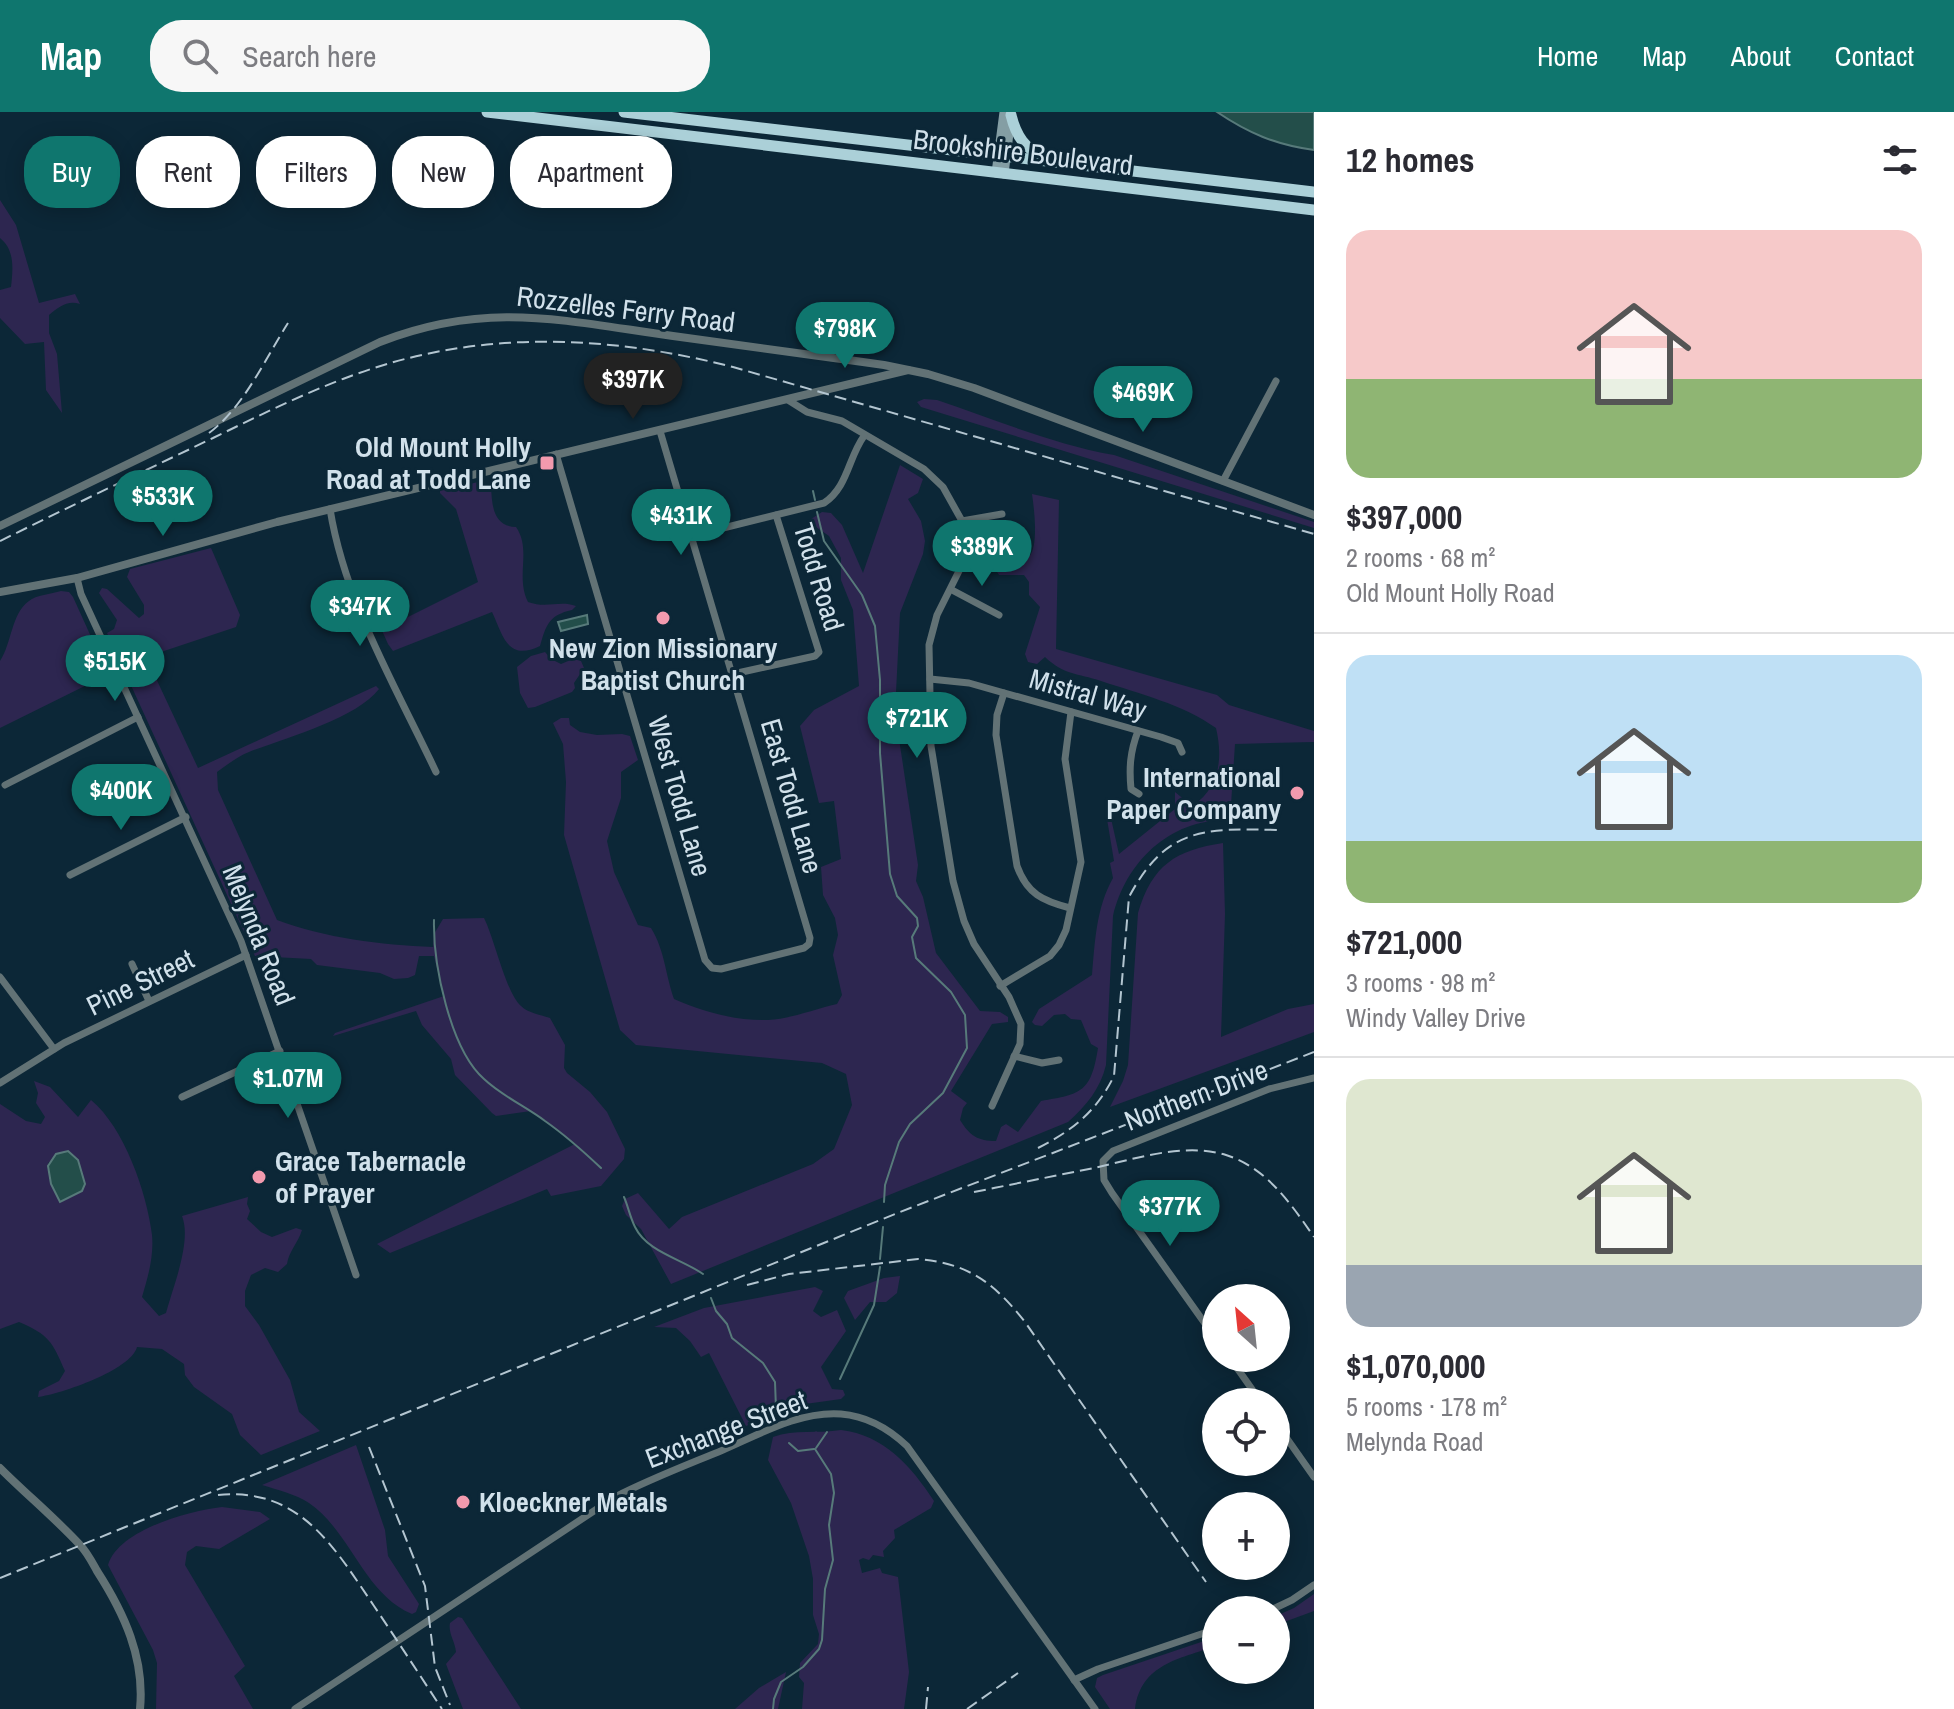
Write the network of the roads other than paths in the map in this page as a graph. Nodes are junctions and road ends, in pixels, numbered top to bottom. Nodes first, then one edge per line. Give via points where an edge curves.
1 (487, 112) edge
2 (624, 112) edge
3 (1009, 113) edge
4 (1002, 155) junction
5 (1053, 161) junction
6 (1000, 173) junction
7 (1314, 192) edge
8 (1314, 210) edge
9 (910, 370) junction
10 (1276, 381) dead end
11 (788, 400) junction
12 (660, 431) junction
13 (864, 436) junction
14 (556, 454) junction
15 (1223, 481) junction
16 (330, 509) junction
17 (1002, 514) dead end
18 (776, 515) junction
19 (1314, 515) edge
20 (962, 521) junction
21 (0, 526) edge
22 (691, 536) junction
23 (77, 578) junction
24 (952, 590) junction
25 (0, 592) edge
26 (999, 615) dead end
27 (733, 674) junction
28 (930, 679) junction
29 (1004, 693) junction
30 (1071, 712) junction
31 (138, 717) junction
32 (1138, 731) junction
33 (1182, 752) dead end
34 (436, 772) dead end
35 (5, 785) dead end
36 (1139, 794) dead end
37 (186, 817) junction
38 (70, 875) dead end
39 (1070, 908) junction
40 (809, 944) joint
41 (246, 955) junction
42 (132, 964) dead end
43 (0, 977) edge
44 (1000, 986) junction
45 (149, 1001) junction
46 (54, 1049) junction
47 (280, 1051) junction
48 (1014, 1056) junction
49 (1059, 1060) dead end
50 (1314, 1078) edge
51 (0, 1083) edge
52 (182, 1097) dead end
53 (992, 1106) dead end
54 (356, 1275) dead end
55 (1202, 1319) edge
56 (1290, 1443) edge
57 (0, 1468) edge
58 (1314, 1477) edge
59 (1314, 1585) edge
60 (1290, 1601) edge
61 (1202, 1634) edge
62 (1074, 1680) junction
63 (140, 1709) edge
64 (295, 1709) edge
65 (1095, 1709) edge

1 - 6 highway, Brookshire Boulevard
2 - 4 highway, Brookshire Boulevard
3 - 4 main road
3 - 5 highway via 1025,145
4 - 5 highway, Brookshire Boulevard
4 - 6 main road
5 - 7 highway, Brookshire Boulevard
6 - 8 highway, Brookshire Boulevard
9 - 11 street
9 - 15 street, Rozzelles Ferry Road via 974,388
9 - 21 street, Rozzelles Ferry Road via 524,316 440,323 380,342
10 - 15 street
11 - 12 street
11 - 13 street via 807,412 842,421
12 - 14 street
12 - 22 street, East Todd Lane
13 - 18 street via 833,497
13 - 20 street via 935,477
14 - 16 street
14 - 40 street, West Todd Lane via 710,966 721,969
15 - 19 street, Rozzelles Ferry Road
16 - 23 street
16 - 34 street via 350,587
17 - 20 street
18 - 22 street
18 - 27 street, Todd Road via 819,652
20 - 24 street via 963,556
22 - 27 street, East Todd Lane
23 - 25 street
23 - 31 street, Melynda Road
24 - 26 street
24 - 28 street via 932,631
27 - 40 street, East Todd Lane
28 - 29 street, Mistral Way
28 - 44 street via 934,770 953,881 974,944
29 - 30 street, Mistral Way
29 - 39 street via 996,735 1017,866 1036,896
30 - 32 street, Mistral Way
30 - 39 street via 1065,759 1081,862
31 - 35 street
31 - 37 street, Melynda Road
32 - 33 street, Mistral Way via 1178,743
32 - 36 street via 1129,768 1131,789
37 - 38 street
37 - 41 street, Melynda Road
39 - 44 street via 1066,930 1050,956
41 - 45 street, Pine Street
41 - 47 street, Melynda Road
42 - 45 street
43 - 46 street
44 - 48 street via 1021,1024
45 - 46 street, Pine Street
46 - 51 street, Pine Street
47 - 52 street
47 - 54 street, Melynda Road
48 - 49 street via 1042,1063
48 - 53 street
50 - 55 street, Northern Drive via 1269,1089 1106,1157 1104,1180
56 - 58 street
57 - 63 street via 81,1545 114,1598 137,1658
59 - 60 street
61 - 62 street
62 - 64 street, Exchange Street via 907,1446 872,1422 827,1414 796,1420 615,1497
62 - 65 street, Exchange Street

